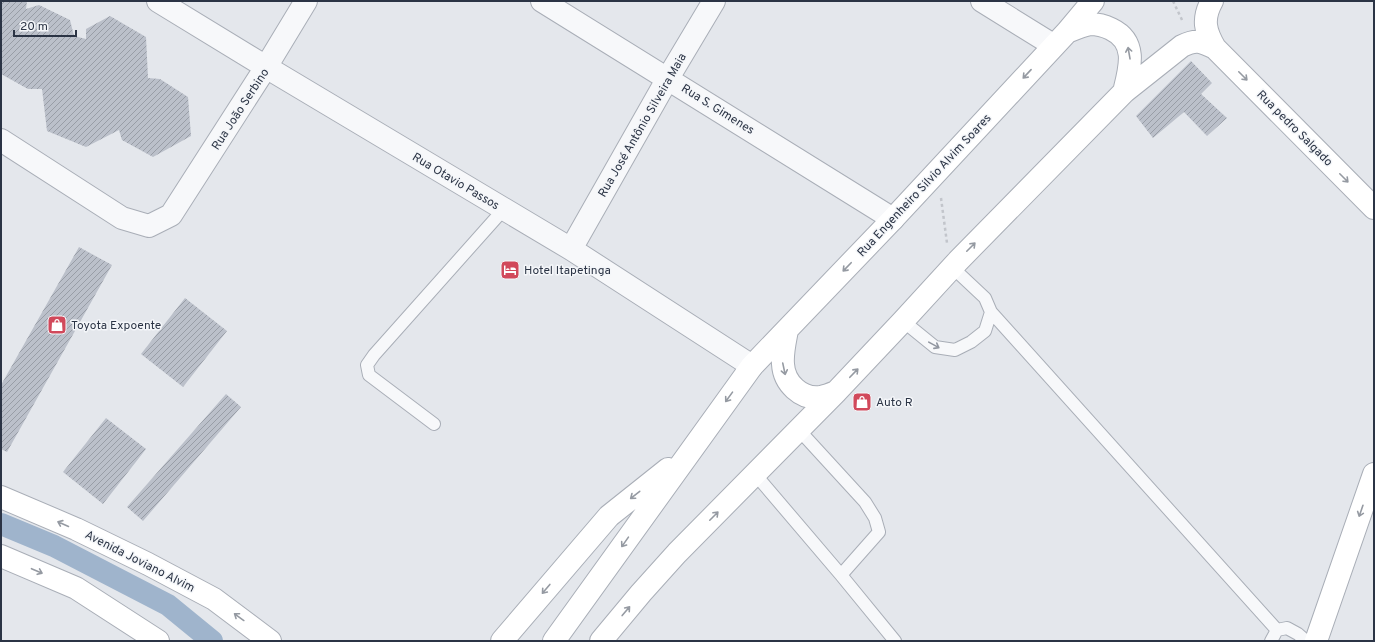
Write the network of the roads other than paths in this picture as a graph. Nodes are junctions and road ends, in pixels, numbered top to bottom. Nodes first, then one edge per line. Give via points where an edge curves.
1 (158, 1) edge
2 (306, 1) edge
3 (542, 1) edge
4 (714, 1) edge
5 (982, 1) edge
6 (1093, 1) edge
7 (1212, 1) edge
8 (1060, 38) junction
9 (1215, 48) junction
10 (266, 67) junction
11 (668, 78) junction
12 (1124, 92) junction
13 (1, 140) edge
14 (1374, 208) edge
15 (504, 209) junction
16 (893, 219) junction
17 (571, 249) junction
18 (955, 264) junction
19 (990, 312) junction
20 (903, 321) junction
21 (787, 330) junction
22 (752, 366) junction
23 (836, 392) junction
24 (434, 424) dead end
25 (799, 430) junction
26 (688, 454) junction
27 (755, 474) junction
28 (1374, 474) edge
29 (1, 497) edge
30 (1, 556) edge
31 (842, 575) junction
32 (1274, 636) edge
33 (158, 641) edge
34 (270, 641) edge
35 (502, 641) edge
36 (554, 641) edge
37 (601, 641) edge
38 (895, 641) edge
39 (1306, 641) edge
40 (1316, 641) edge

1 - 10 street, Rua Otavio Passos
2 - 10 street, Rua João Serbino
3 - 11 street, Rua S. Gimenes
4 - 11 street, Rua José Antônio Silveira Maia
5 - 8 street
6 - 8 main road, Rua Engenheiro Silvio Alvim Soares
7 - 9 main road via 1205,23 1208,36
12 -> 8 main road via 1131,54 1126,41 1116,31 1104,25 1090,24
8 -> 16 main road, Rua Engenheiro Silvio Alvim Soares
9 - 12 main road via 1202,42 1191,41
9 -> 14 main road, Rua pedro Salgado
10 - 13 street, Rua João Serbino via 171,215 149,226 122,218
10 - 15 street, Rua Otavio Passos
11 - 16 street, Rua S. Gimenes
11 - 17 street, Rua José Antônio Silveira Maia
18 -> 12 main road
15 - 17 street, Rua Otavio Passos
15 - 24 lane via 367,364 369,375
16 -> 21 main road, Rua Engenheiro Silvio Alvim Soares
17 - 22 street, Rua Otavio Passos
18 - 19 lane via 985,298
18 - 20 main road
20 -> 19 lane via 935,347 955,350 985,331
19 - 32 lane
23 -> 20 main road
21 - 22 main road, Rua Engenheiro Silvio Alvim Soares
21 -> 23 main road via 783,365 786,378 794,389 806,395 820,397
22 -> 26 main road, Rua Engenheiro Silvio Alvim Soares
23 - 25 main road
25 - 27 main road
25 - 31 lane via 865,502 875,518 879,532
26 -> 35 main road via 609,516
26 -> 36 main road, Rua Engenheiro Silvio Alvim Soares
27 - 31 lane
37 -> 27 main road via 641,592
28 -> 40 main road
34 -> 29 main road, Avenida Joviano Alvim via 214,599 141,560
30 -> 33 main road via 76,588
31 - 38 lane
32 - 39 lane via 1287,628

